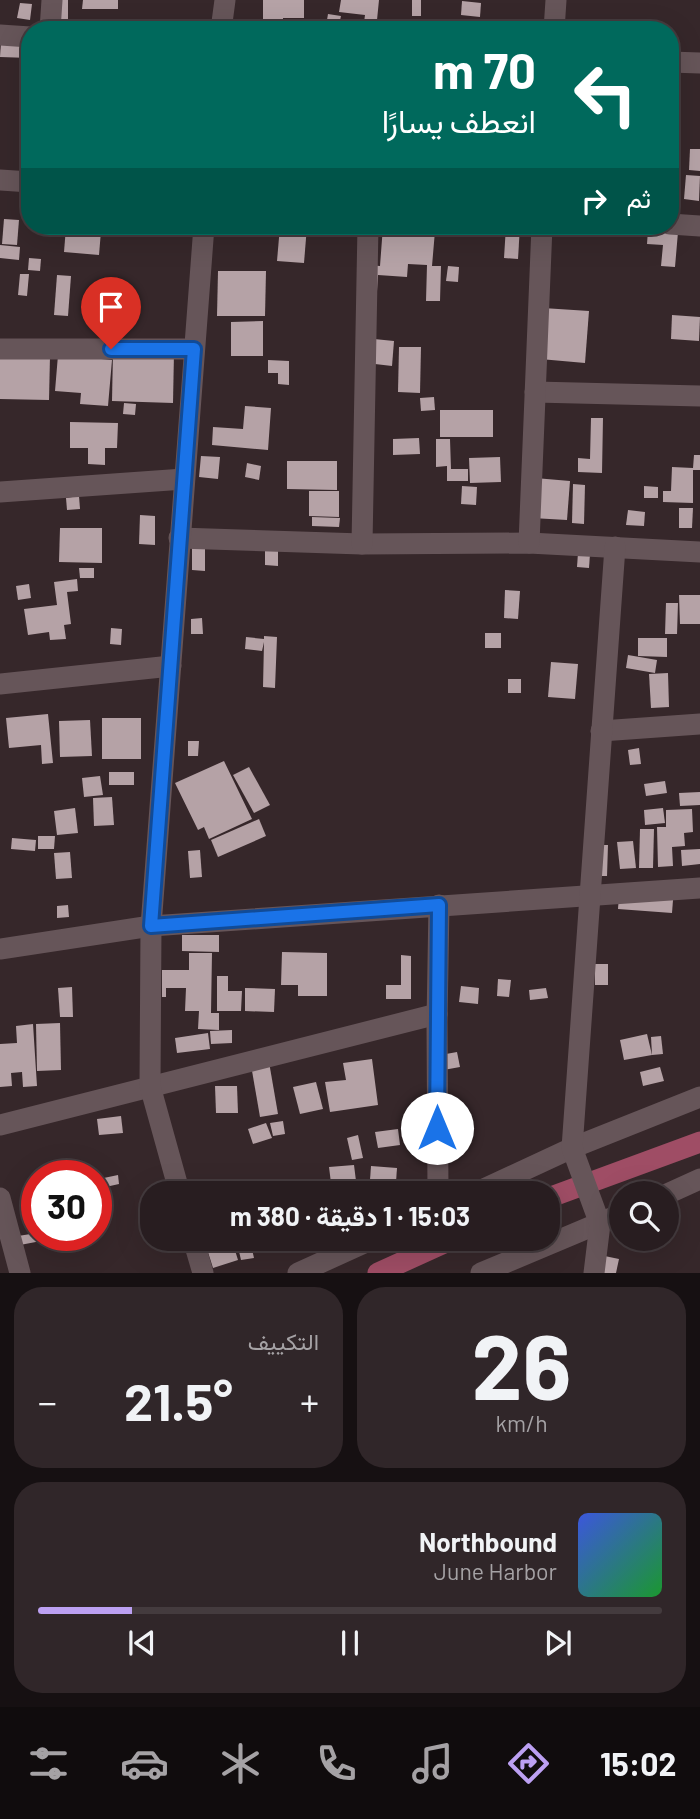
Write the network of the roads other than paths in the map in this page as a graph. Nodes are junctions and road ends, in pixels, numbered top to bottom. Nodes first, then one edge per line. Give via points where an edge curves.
1 (52, 0) edge
2 (225, 0) edge
3 (556, 0) edge
4 (51, 21) edge
5 (222, 21) edge
6 (555, 21) edge
7 (0, 35) edge
8 (21, 36) edge
9 (679, 62) edge
10 (700, 62) edge
11 (0, 180) edge
12 (21, 181) edge
13 (679, 225) edge
14 (700, 226) edge
15 (203, 235) edge
16 (368, 235) edge
17 (542, 235) edge
18 (0, 349) edge
19 (194, 349) junction
20 (535, 392) junction
21 (700, 396) edge
22 (184, 479) junction
23 (0, 492) edge
24 (179, 538) junction
25 (529, 543) junction
26 (362, 544) junction
27 (615, 547) junction
28 (700, 552) edge
29 (171, 666) junction
30 (0, 684) edge
31 (700, 724) edge
32 (601, 731) junction
33 (700, 888) edge
34 (591, 896) junction
35 (439, 905) junction
36 (151, 926) junction
37 (0, 949) edge
38 (437, 1014) junction
39 (150, 1086) junction
40 (700, 1097) edge
41 (0, 1125) edge
42 (572, 1148) junction
43 (700, 1180) edge
44 (176, 1181) edge
45 (438, 1181) edge
46 (501, 1181) edge
47 (679, 1189) edge
48 (0, 1198) edge
49 (609, 1220) edge
50 (600, 1224) junction
51 (197, 1251) edge
52 (347, 1251) edge
53 (13, 1271) edge
54 (203, 1273) edge
55 (298, 1273) edge
56 (481, 1273) edge
57 (594, 1273) edge

1 - 4 street
2 - 5 street
3 - 6 street
7 - 8 street
9 - 10 street
11 - 12 street
13 - 14 street
15 - 19 street
16 - 26 street
17 - 20 street
18 - 19 street
19 - 22 street
20 - 21 street
20 - 25 street
22 - 23 street
22 - 24 street
24 - 26 street
24 - 29 street
25 - 26 street
25 - 27 street
27 - 28 street
27 - 32 street
29 - 30 street
29 - 36 street
31 - 32 street
32 - 34 street
33 - 34 street
34 - 35 street
34 - 42 street
35 - 36 street
35 - 38 street
36 - 37 street
36 - 39 street
38 - 39 street
38 - 45 street
39 - 41 street
39 - 44 street
40 - 42 street
42 - 46 street
42 - 50 street
43 - 47 street
48 - 53 street
49 - 50 street
50 - 56 street
50 - 57 street
51 - 54 street
52 - 55 street

